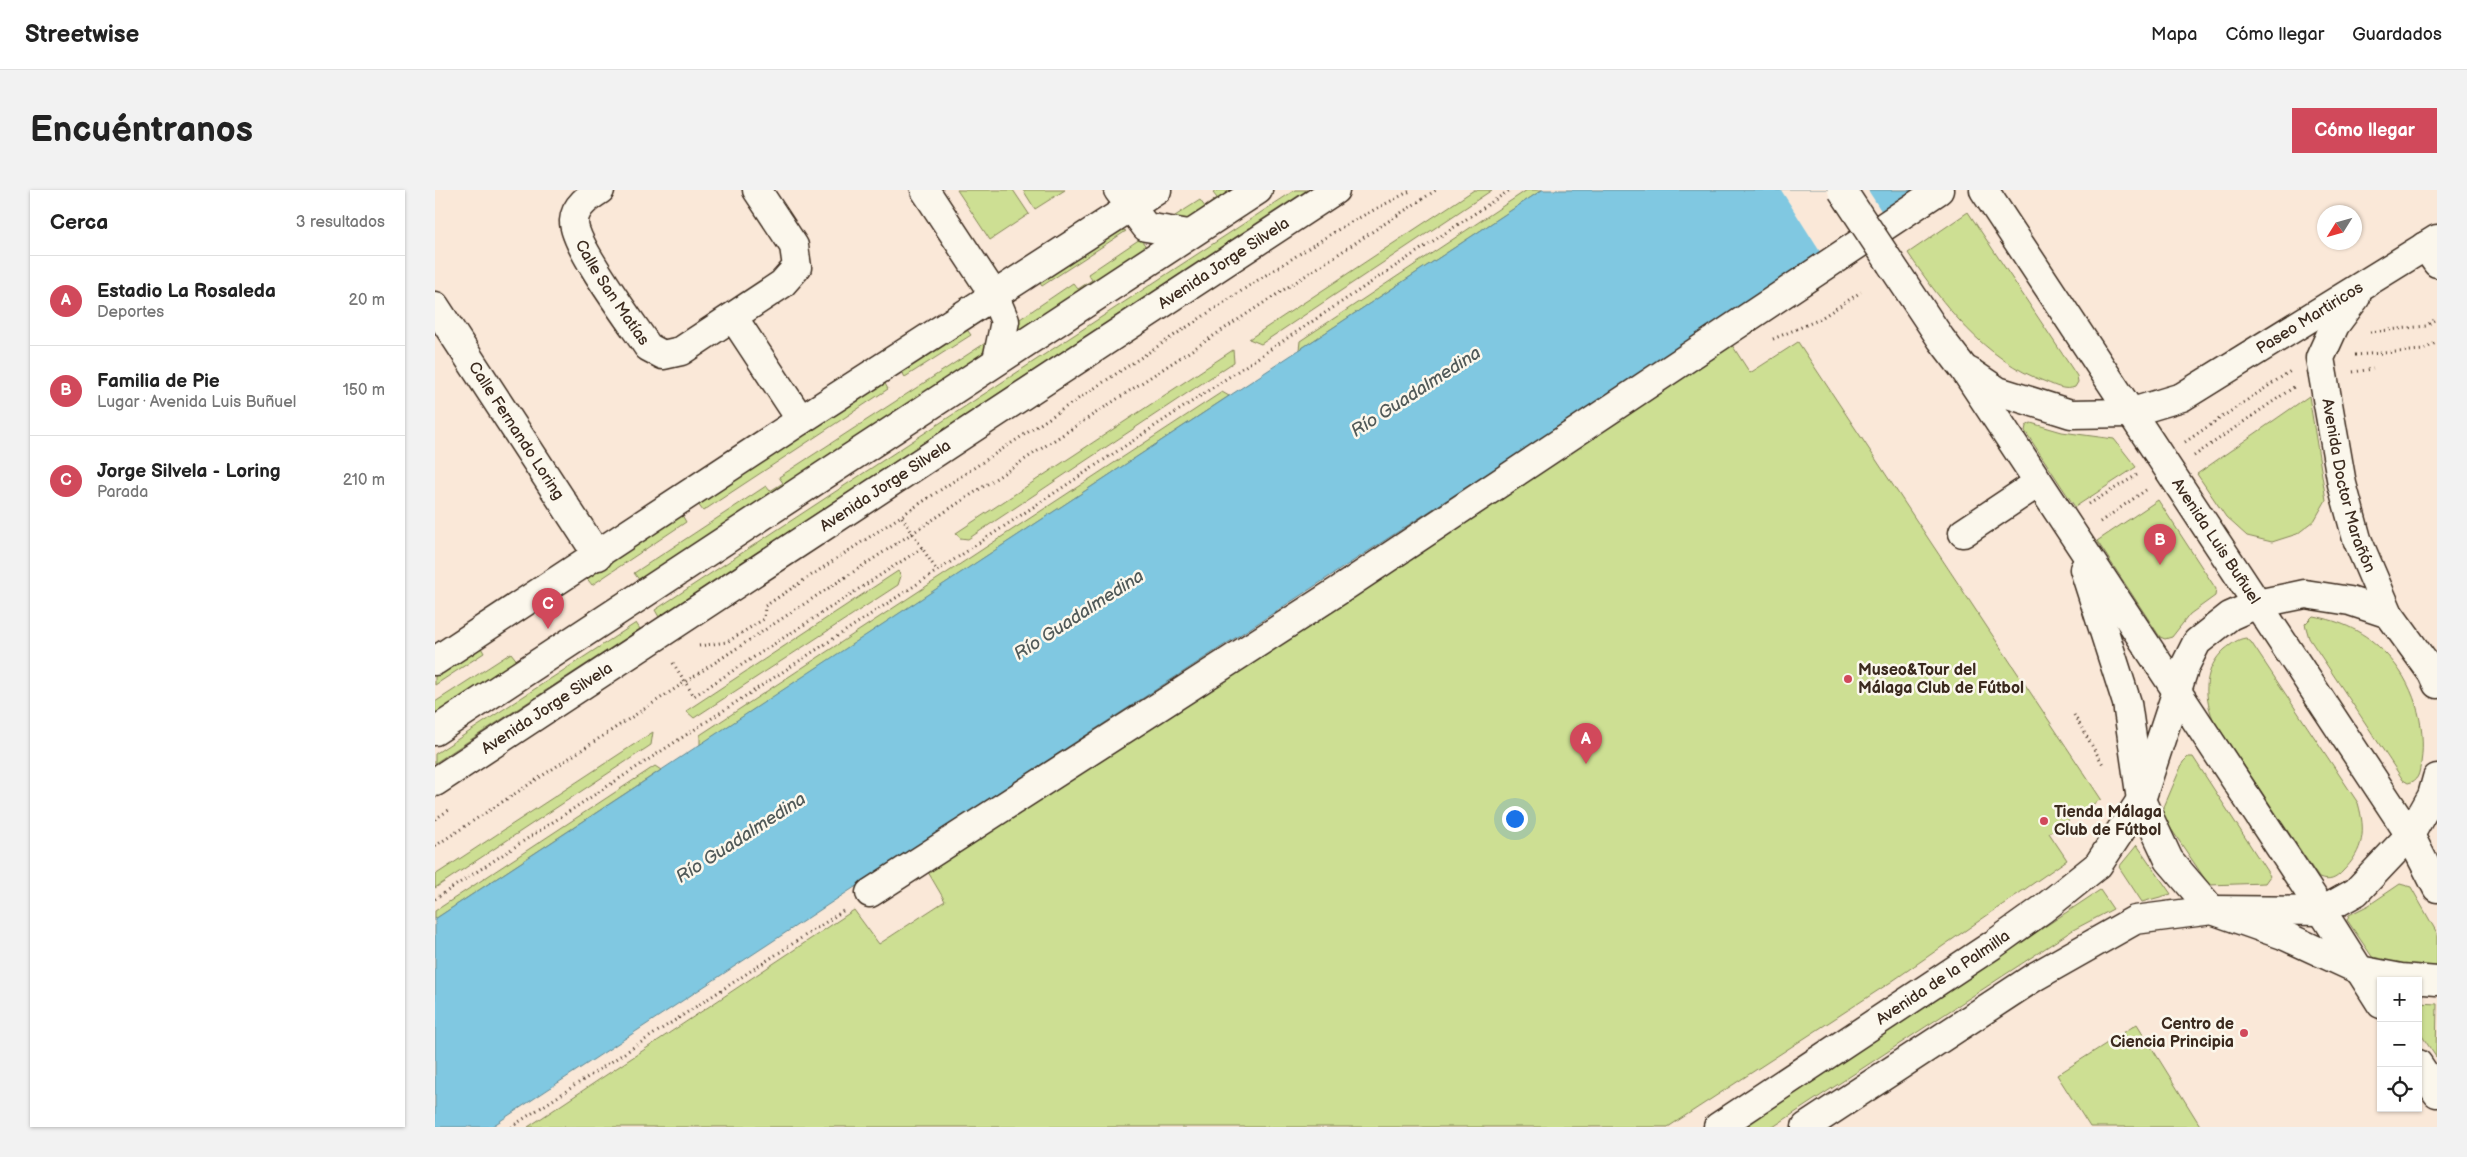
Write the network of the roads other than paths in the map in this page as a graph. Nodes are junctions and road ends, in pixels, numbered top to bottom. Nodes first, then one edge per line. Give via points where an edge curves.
1 (600, 190) edge
2 (757, 190) edge
3 (925, 190) edge
4 (1157, 190) edge
5 (1258, 190) edge
6 (1335, 190) edge
7 (1842, 190) edge
8 (1939, 190) edge
9 (1986, 194) edge
10 (1124, 199) edge
11 (1189, 234) junction
12 (2433, 249) edge
13 (2366, 284) junction
14 (994, 294) junction
15 (435, 306) edge
16 (733, 317) junction
17 (997, 360) junction
18 (1964, 369) junction
19 (2129, 413) junction
20 (801, 420) junction
21 (2038, 483) junction
22 (2086, 531) junction
23 (1963, 533) dead end
24 (598, 556) junction
25 (2257, 604) junction
26 (2389, 614) junction
27 (435, 661) edge
28 (2437, 684) edge
29 (2177, 690) junction
30 (435, 731) edge
31 (2437, 778) edge
32 (435, 782) edge
33 (2141, 800) junction
34 (2410, 836) junction
35 (2437, 888) edge
36 (870, 893) road end
37 (2212, 910) junction
38 (2322, 911) junction
39 (2359, 970) junction
40 (2437, 980) edge
41 (2377, 998) edge
42 (2420, 1067) edge
43 (2437, 1094) edge
44 (1719, 1127) edge
45 (1806, 1127) edge

1 - 16 main road, Calle San Matías via 583,201 574,221 579,242 648,347 663,354 681,350
2 - 16 main road via 794,246 797,267 782,284
3 - 14 main road
4 - 10 main road
5 - 11 main road
6 - 32 main road, Avenida Jorge Silvela
7 - 18 main road, bridge
8 - 36 main road via 1338,591
9 - 19 main road, Avenida Luis Buñuel
10 - 11 main road via 1146,228
10 - 14 main road
11 - 17 main road
12 - 13 main road, Paseo Martiricos
13 - 19 main road, Paseo Martiricos via 2182,396
13 - 26 main road, Avenida Doctor Marañón via 2335,325 2320,358 2341,484 2357,539
14 - 17 main road via 1005,322
14 - 20 main road
15 - 24 main road, Calle Fernando Loring
16 - 20 main road
17 - 30 main road
18 - 19 main road, Paseo Martiricos via 1998,391 2071,414
18 - 21 main road
19 - 25 main road, Avenida Luis Buñuel
20 - 24 main road
21 - 22 main road
21 - 23 main road
22 - 29 main road
22 - 33 main road via 2127,703
24 - 27 main road
25 - 26 main road, Avenida de la Palmilla via 2305,594 2350,601
25 - 29 main road, Avenida de la Palmilla via 2229,616 2197,642
25 - 34 main road, Avenida Luis Buñuel
26 - 28 main road, Avenida Doctor Marañón
29 - 33 main road, Avenida de la Palmilla
29 - 38 main road
31 - 34 main road via 2432,796
33 - 37 main road via 2169,860
33 - 44 main road, Avenida de la Palmilla via 2098,865 2043,909
34 - 35 main road, Avenida Luis Buñuel
34 - 38 main road via 2356,892
37 - 38 main road
37 - 39 main road via 2283,935
37 - 45 main road via 2135,920 2036,976
38 - 39 main road
39 - 40 main road via 2401,978
39 - 41 main road
42 - 43 main road

